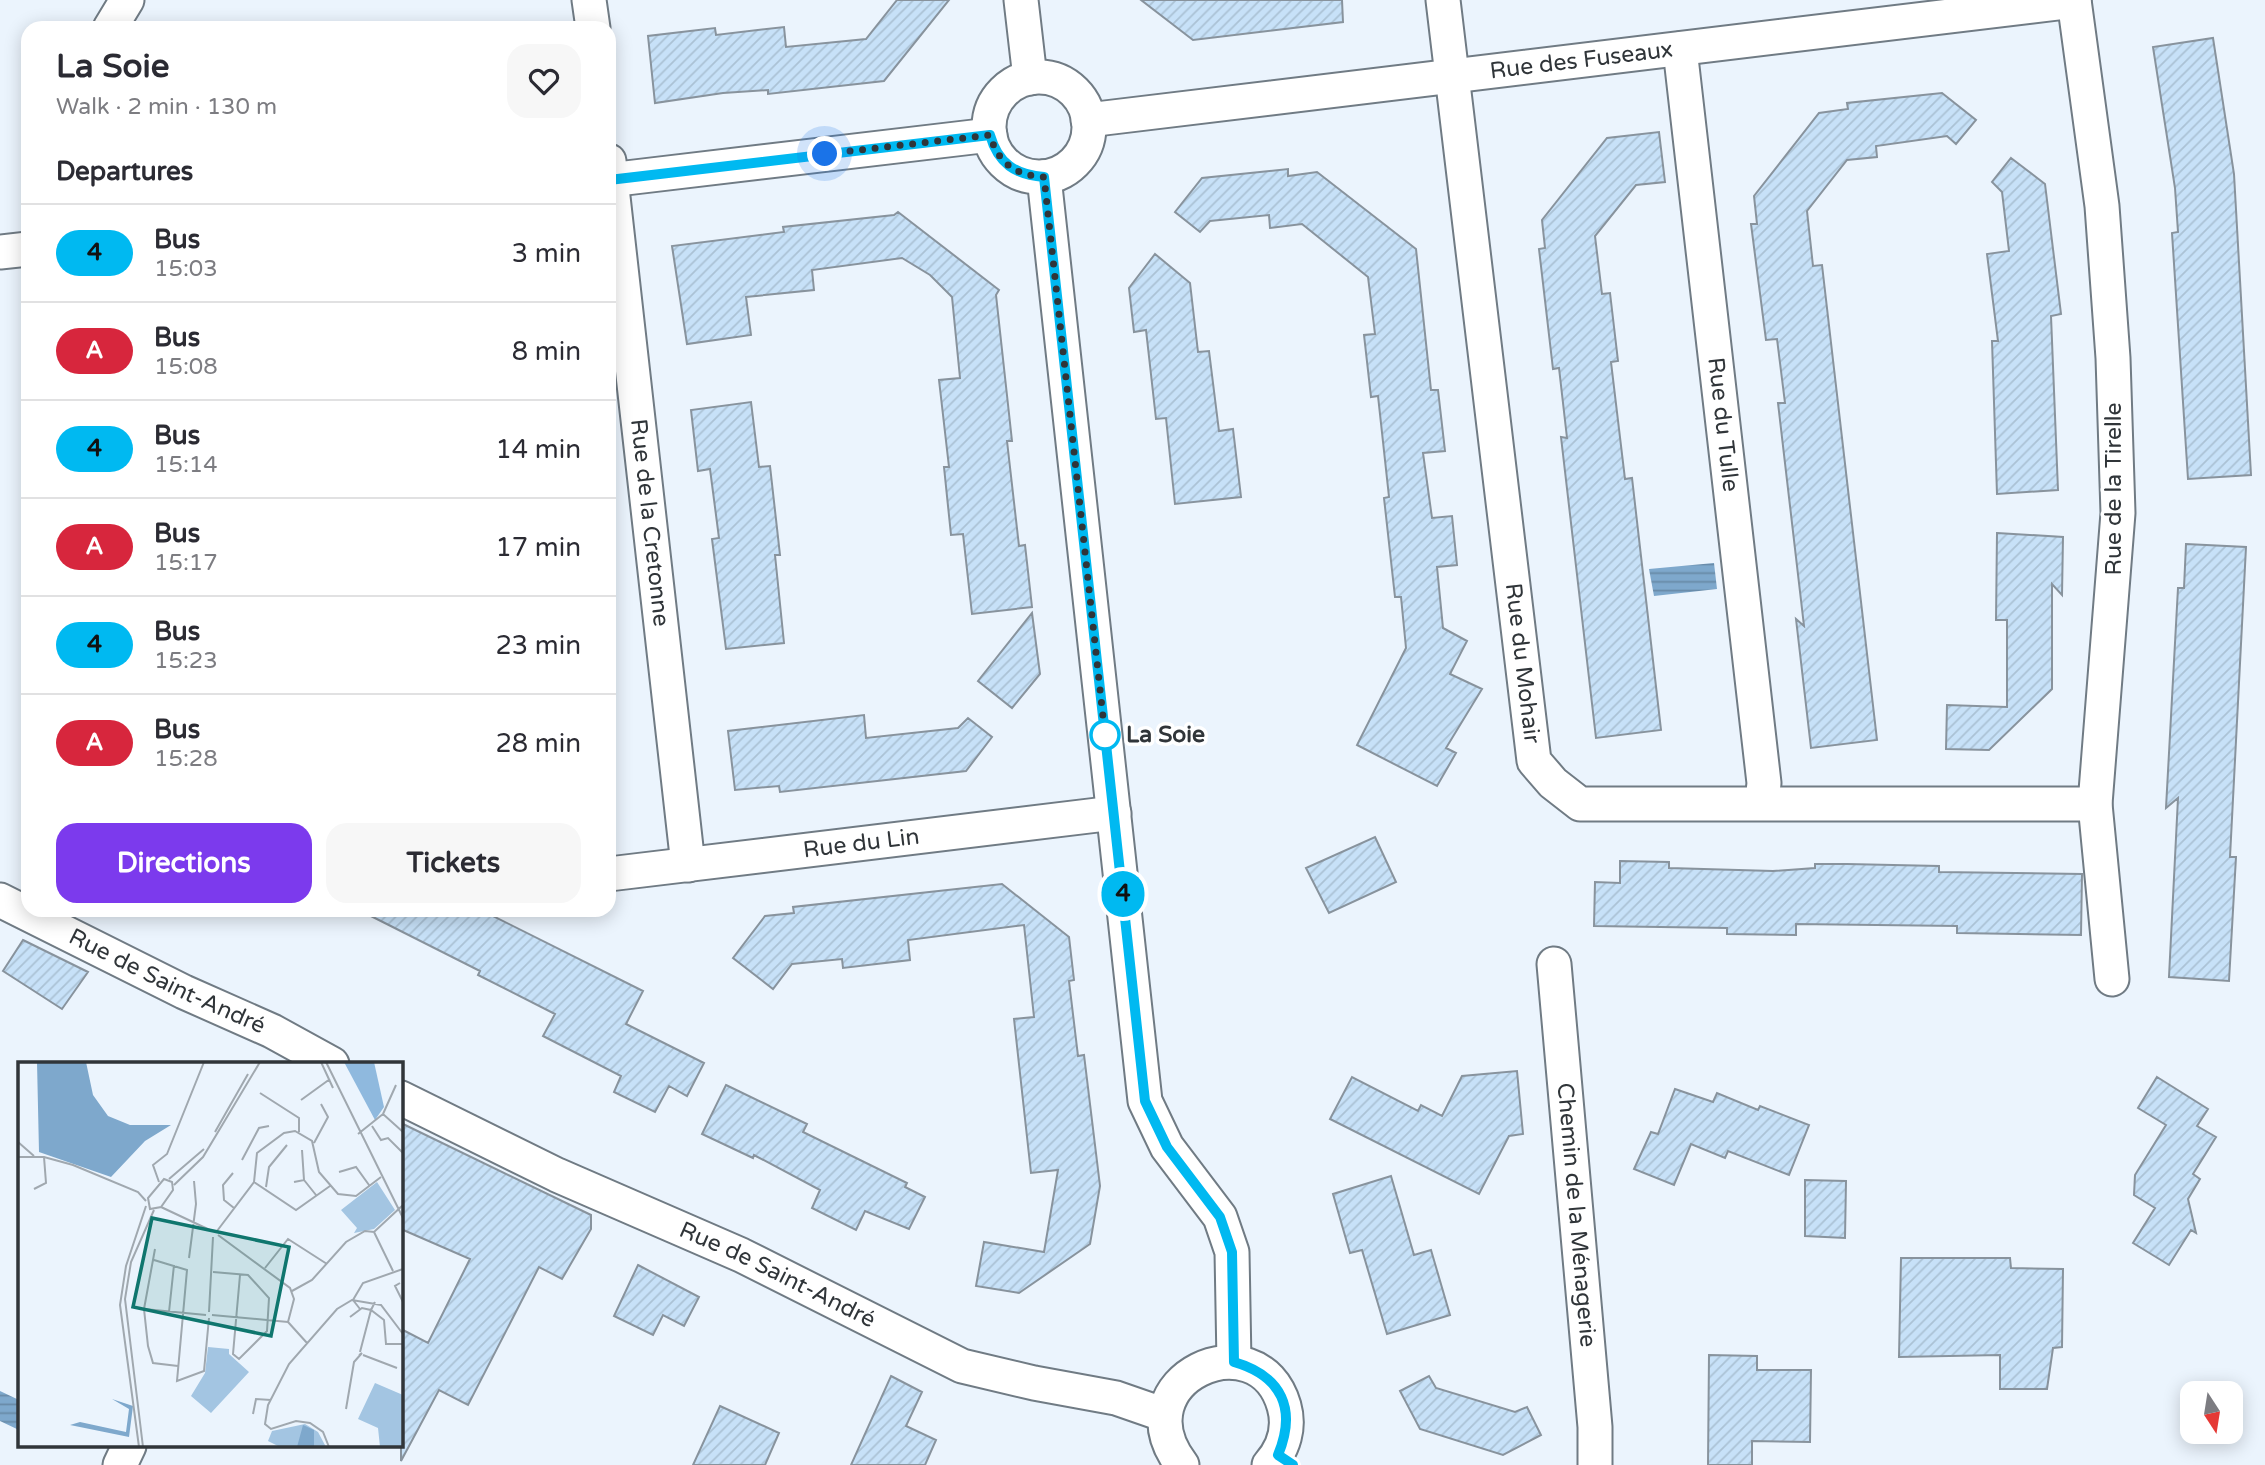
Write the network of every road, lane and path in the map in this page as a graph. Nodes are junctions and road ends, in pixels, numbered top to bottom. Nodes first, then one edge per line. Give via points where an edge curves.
1 (127, 0) edge
2 (589, 0) edge
3 (1021, 0) edge
4 (1443, 0) edge
5 (2074, 1) edge
6 (114, 21) edge
7 (592, 21) edge
8 (1680, 49) junction
9 (1452, 76) junction
10 (1030, 78) junction
11 (1088, 120) junction
12 (990, 135) junction
13 (616, 172) edge
14 (1044, 177) junction
15 (616, 226) edge
16 (21, 250) edge
17 (0, 252) edge
18 (1762, 802) junction
19 (2095, 804) junction
20 (1114, 813) junction
21 (688, 865) junction
22 (616, 873) edge
23 (0, 900) edge
24 (21, 910) edge
25 (34, 917) edge
26 (1554, 964) dead end
27 (2112, 979) dead end
28 (325, 1062) edge
29 (402, 1098) edge
30 (1234, 1362) junction
31 (1165, 1415) junction
32 (129, 1448) edge
33 (1280, 1462) edge
34 (120, 1465) edge
35 (1182, 1465) edge
36 (1595, 1465) edge

1 - 6 street
2 - 7 street
3 - 10 street
4 - 9 street, Rue du Mohair
5 - 8 street, Rue des Fuseaux
5 - 19 street, Rue de la Tirelle via 2102,206 2118,513
8 - 9 street, Rue des Fuseaux
8 - 18 street, Rue du Tulle via 1764,783
9 - 11 street, Rue des Fuseaux
9 - 18 street, Rue du Mohair via 1534,761 1580,804
10 - 11 street via 1046,78 1068,87 1084,104
10 - 12 street via 1015,83 999,99 990,119
11 - 14 street via 1088,136 1078,157 1060,172
12 - 13 street
12 - 14 street via 994,149 1015,171
14 - 20 street
15 - 21 street, Rue de la Cretonne
16 - 17 street
18 - 19 street, Rue du Mohair
19 - 27 street, Rue de la Tirelle
20 - 21 street, Rue du Lin
20 - 30 street via 1145,1101 1167,1147 1220,1217 1232,1252
21 - 22 street, Rue du Lin
23 - 24 street, Rue de Saint-André
25 - 28 street, Rue de Saint-André
26 - 36 street, Chemin de la Ménagerie
29 - 31 street, Rue de Saint-André via 557,1175 741,1255 962,1366 1116,1398
30 - 31 street via 1214,1363 1189,1375 1171,1396
30 - 33 street via 1270,1380 1281,1396 1287,1416
31 - 35 street via 1166,1434
32 - 34 street

